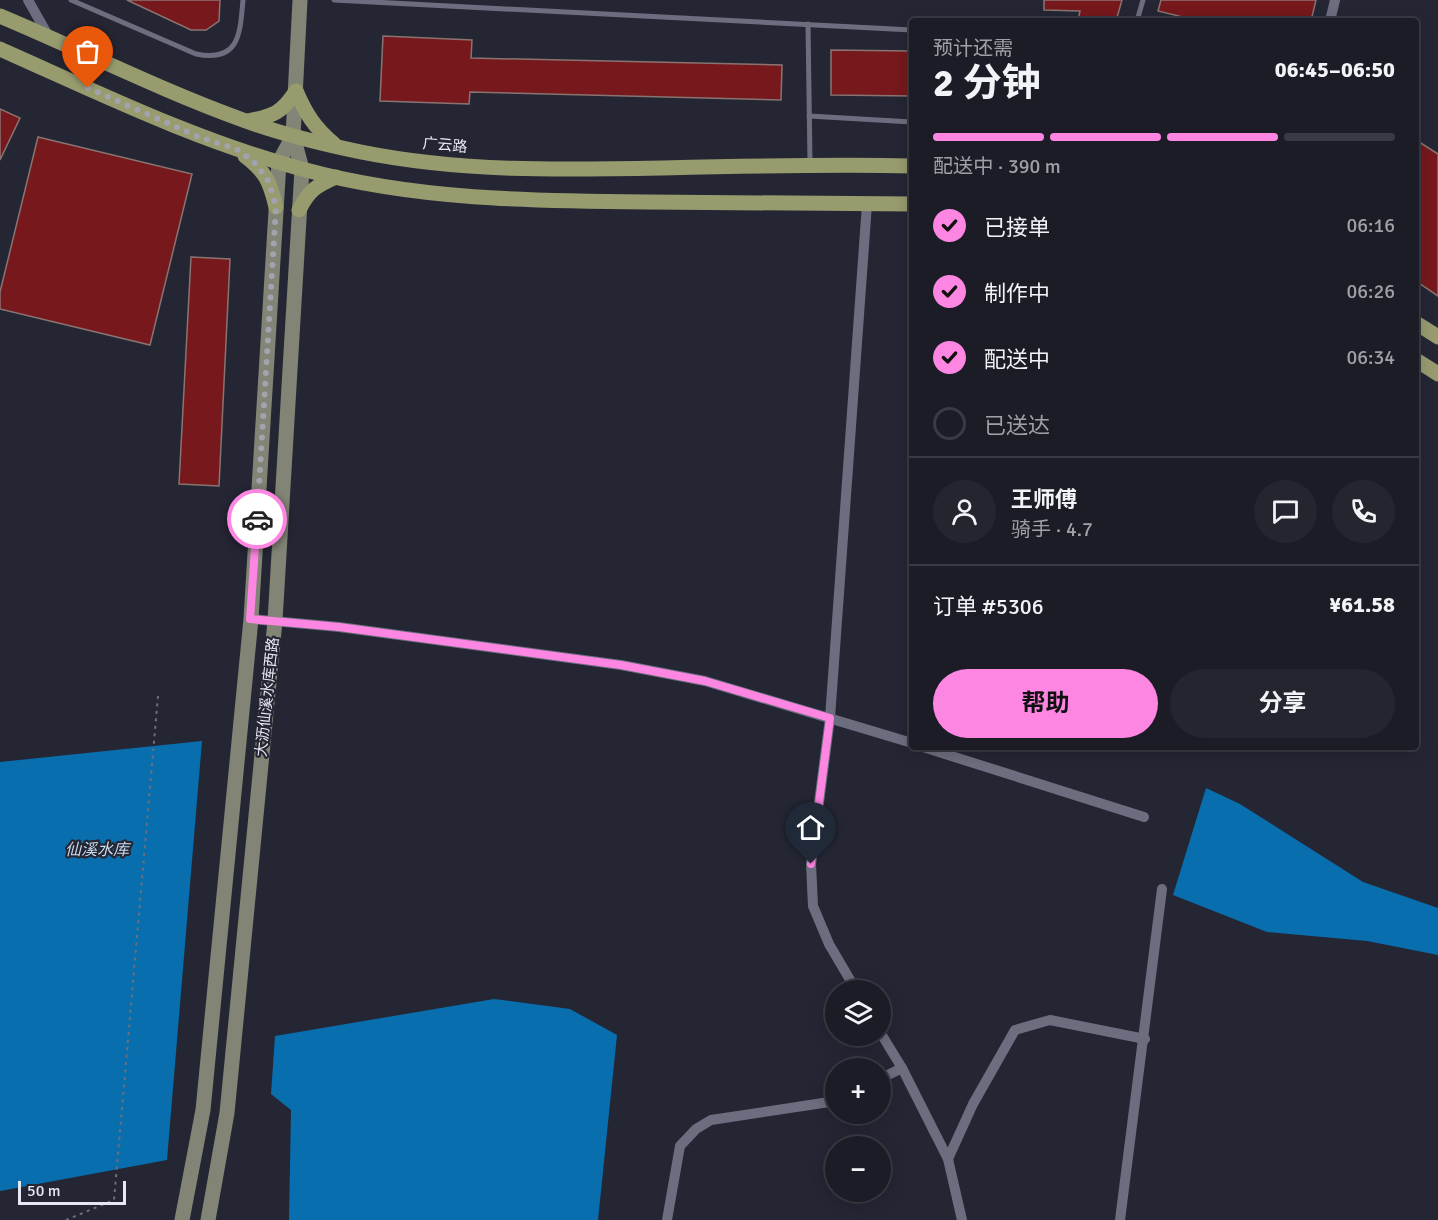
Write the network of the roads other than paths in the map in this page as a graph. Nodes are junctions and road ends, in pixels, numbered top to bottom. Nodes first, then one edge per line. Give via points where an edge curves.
1 (28, 0) edge
2 (71, 0) edge
3 (243, 0) edge
4 (300, 0) edge
5 (334, 0) edge
6 (1143, 0) edge
7 (1335, 0) edge
8 (0, 16) edge
9 (1138, 18) edge
10 (1331, 18) edge
11 (808, 24) junction
12 (909, 30) edge
13 (49, 37) junction
14 (0, 49) edge
15 (296, 91) junction
16 (809, 116) junction
17 (245, 121) junction
18 (909, 122) edge
19 (293, 136) junction
20 (336, 146) junction
21 (238, 150) junction
22 (279, 162) junction
23 (810, 164) junction
24 (909, 166) edge
25 (302, 170) junction
26 (336, 177) junction
27 (867, 204) junction
28 (909, 204) edge
29 (276, 207) junction
30 (299, 210) junction
31 (1419, 325) edge
32 (1438, 337) edge
33 (1419, 362) edge
34 (1438, 374) edge
35 (250, 619) junction
36 (275, 621) junction
37 (830, 718) junction
38 (909, 742) edge
39 (932, 750) edge
40 (1144, 817) dead end
41 (1162, 889) dead end
42 (850, 980) edge
43 (1144, 1039) junction
44 (889, 1046) edge
45 (902, 1068) junction
46 (891, 1074) edge
47 (825, 1103) edge
48 (948, 1159) junction
49 (182, 1220) edge
50 (208, 1220) edge
51 (667, 1220) edge
52 (962, 1220) edge
53 (1120, 1220) edge

1 - 13 street
2 - 3 lane via 211,57 233,46 240,31
4 - 15 street
5 - 11 lane
6 - 9 lane
7 - 10 street
8 - 13 main road, 广云路
11 - 12 lane
11 - 16 lane
13 - 17 main road, 广云路
14 - 21 main road via 197,136
15 - 17 main road via 286,106 271,117
15 - 19 street
15 - 20 main road via 306,114
16 - 18 lane
16 - 23 lane
17 - 19 main road, 广云路
19 - 20 main road, 广云路
19 - 22 street
19 - 25 street, 大沥仙溪水库西路
20 - 23 main road, 广云路 via 418,161 487,167 576,170
21 - 22 main road
21 - 29 main road via 256,164 269,182
22 - 25 main road
22 - 29 street
23 - 24 main road, 广云路
25 - 26 main road
25 - 30 street, 大沥仙溪水库西路
26 - 27 main road via 472,197
26 - 30 main road via 306,194
27 - 28 main road
27 - 37 street
29 - 35 street
30 - 36 street, 大沥仙溪水库西路
31 - 32 main road
33 - 34 main road
35 - 36 street
35 - 49 street via 203,1110
36 - 37 street via 621,665 705,681
36 - 50 street, 大沥仙溪水库西路 via 227,1113
37 - 38 street
37 - 42 street via 811,864 813,906
39 - 40 street
41 - 43 street
43 - 48 street via 1050,1020 1015,1030
43 - 53 street
44 - 45 street
45 - 46 street
45 - 48 street
47 - 51 street via 711,1120 696,1129 681,1146
48 - 52 street

